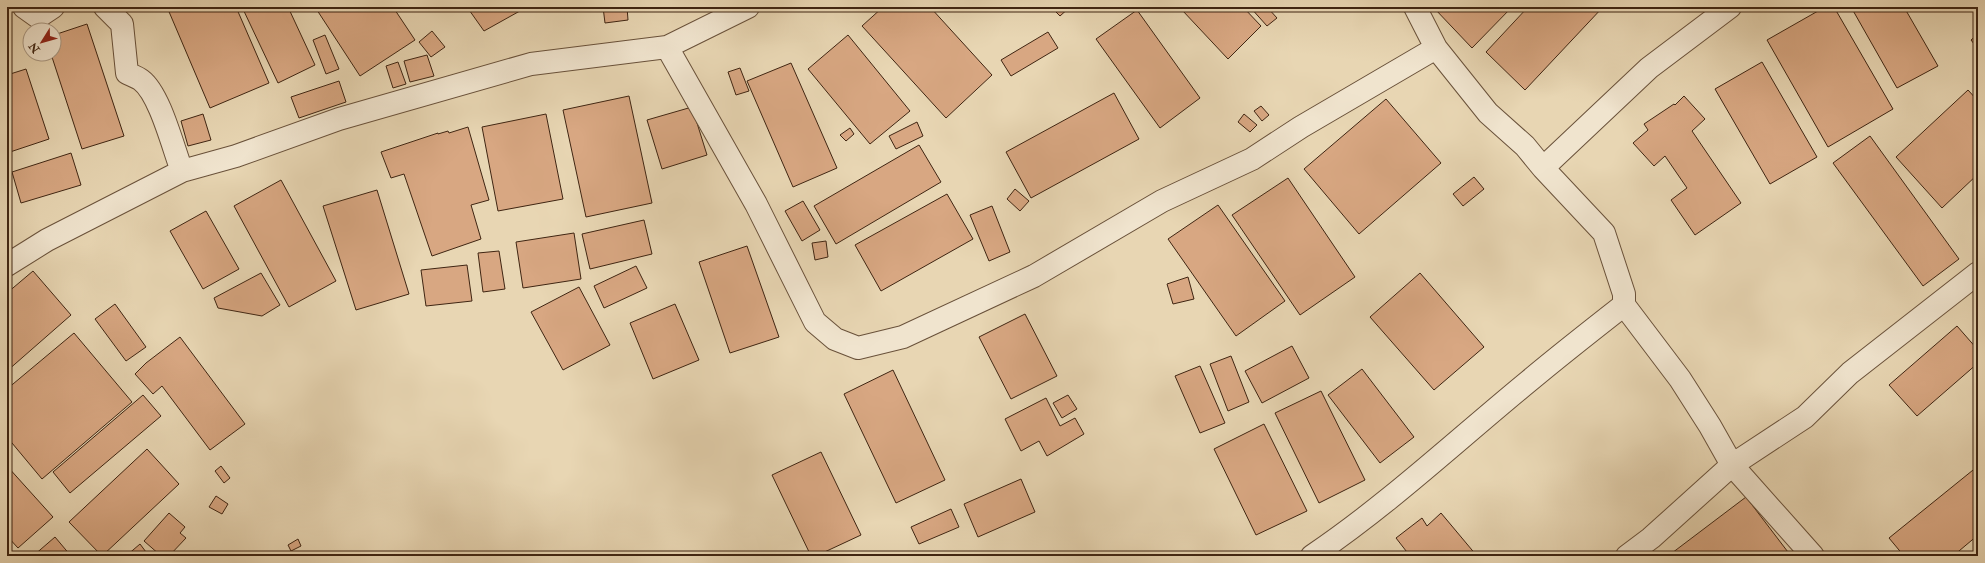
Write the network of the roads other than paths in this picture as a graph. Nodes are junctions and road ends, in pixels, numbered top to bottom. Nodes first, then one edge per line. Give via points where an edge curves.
1 (24, 7) edge
2 (53, 7) edge
3 (105, 7) edge
4 (748, 7) edge
5 (1415, 7) edge
6 (1730, 7) edge
7 (667, 47) junction
8 (1436, 48) junction
9 (1543, 168) junction
10 (182, 171) junction
11 (7, 264) edge
12 (1978, 274) edge
13 (1624, 305) junction
14 (1732, 465) junction
15 (1312, 556) edge
16 (1628, 556) edge
17 (1813, 556) edge

1 - 2 street via 38,16
3 - 10 street via 122,24 127,73 142,80 154,97 167,125
4 - 7 street
5 - 8 street
6 - 9 street via 1649,68
7 - 8 street via 756,204 815,322 835,340 858,348 903,337 1034,276 1162,201 1252,159
7 - 10 street via 530,64 338,119 236,156
8 - 9 street via 1488,113 1525,146
9 - 13 street via 1604,233 1624,294
10 - 11 street via 47,240
12 - 14 street via 1850,373 1805,417
13 - 14 street via 1680,379
13 - 15 street via 1529,380 1449,449
14 - 16 street
14 - 17 street

